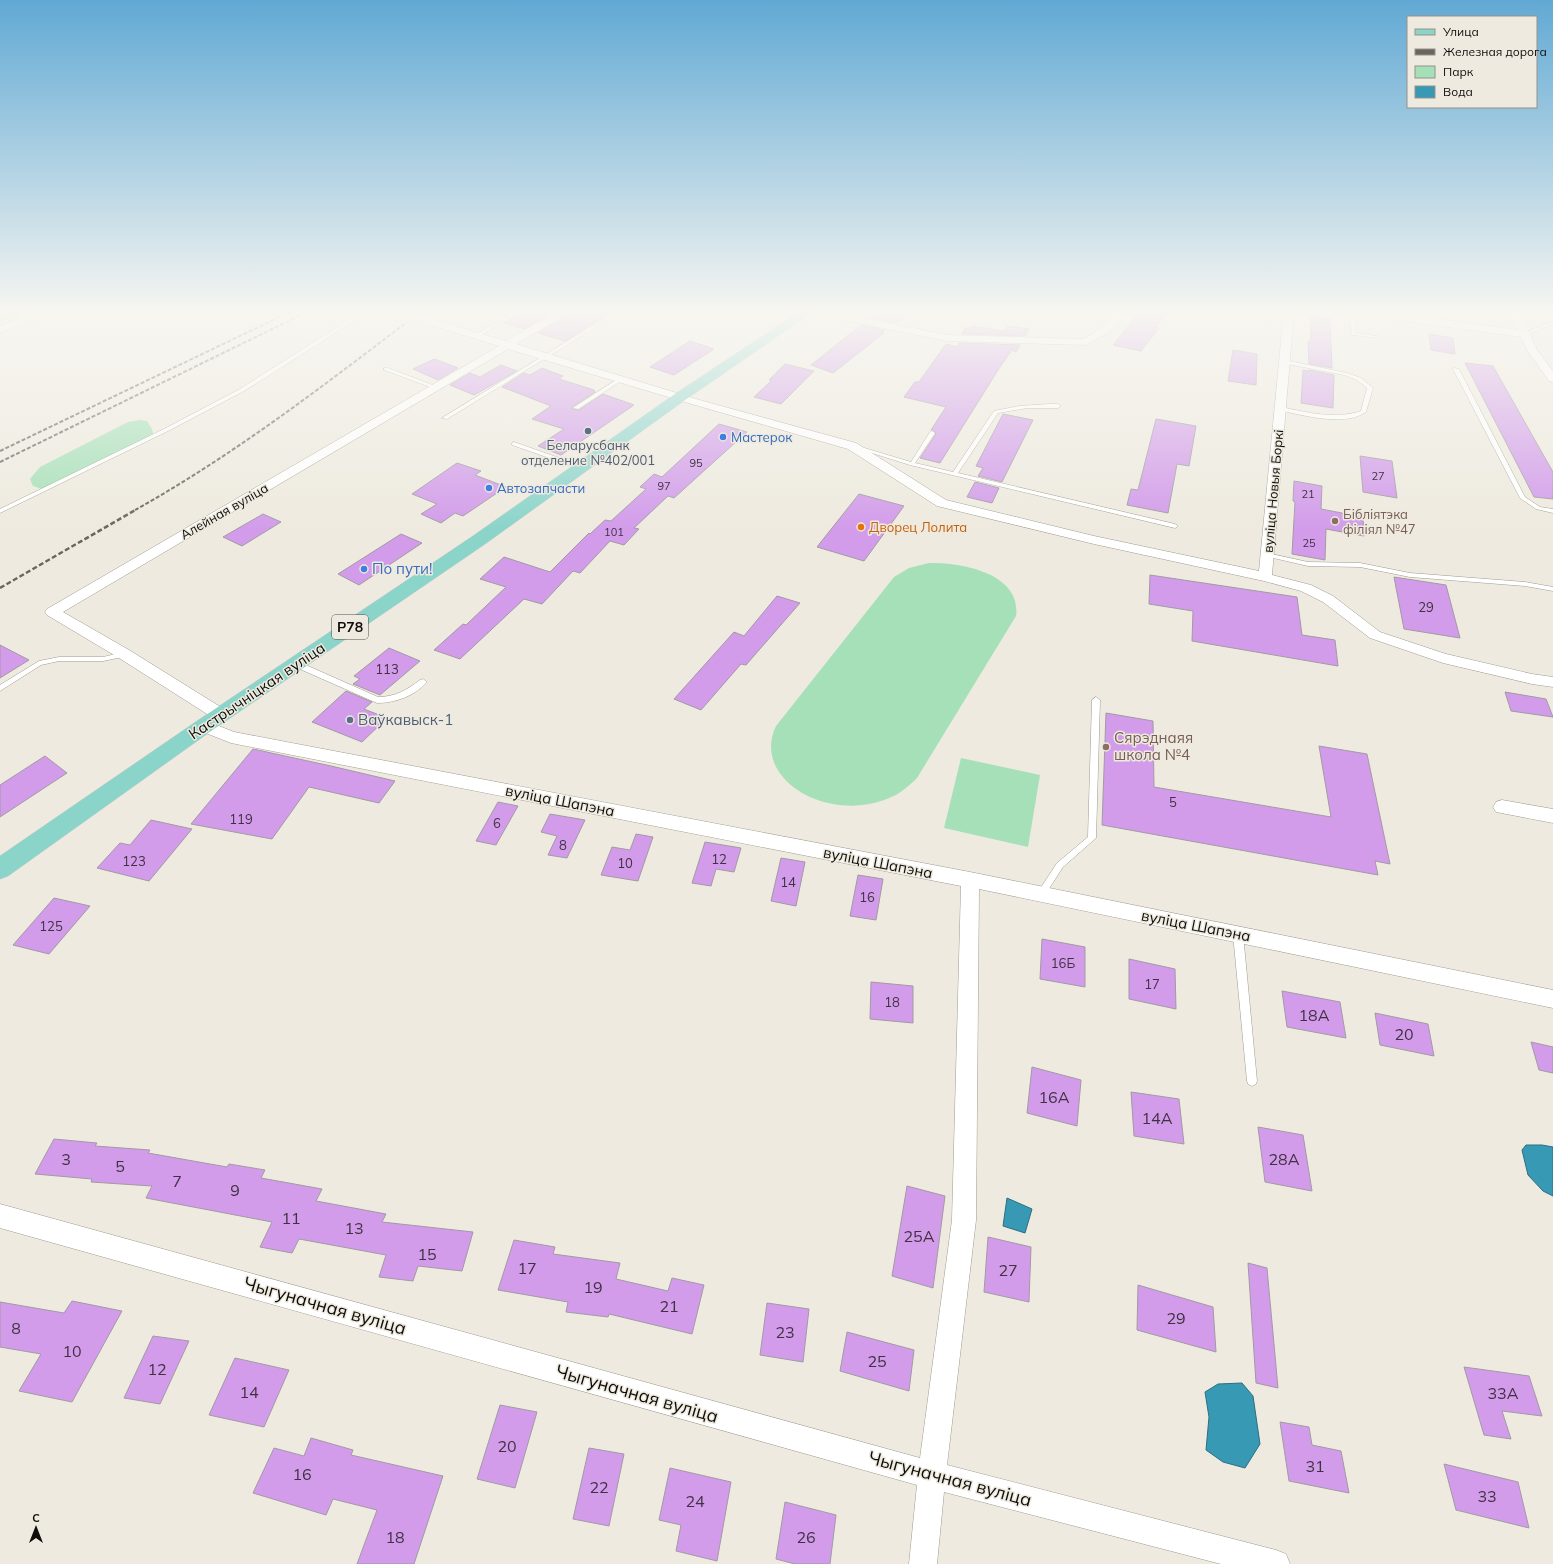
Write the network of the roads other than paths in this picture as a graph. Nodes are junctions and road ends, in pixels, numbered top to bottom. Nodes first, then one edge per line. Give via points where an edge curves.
1 (253, 383) edge
2 (424, 383) edge
3 (442, 383) edge
4 (502, 383) edge
5 (615, 383) edge
6 (634, 383) edge
7 (701, 383) edge
8 (1282, 383) edge
9 (1364, 383) edge
10 (1463, 383) edge
11 (435, 387) junction
12 (680, 397) junction
13 (1058, 406) dead end
14 (576, 408) dead end
15 (1280, 409) junction
16 (445, 418) dead end
17 (932, 433) dead end
18 (514, 444) dead end
19 (852, 446) junction
20 (912, 464) junction
21 (580, 467) junction
22 (955, 474) junction
23 (0, 511) edge
24 (1553, 511) edge
25 (1175, 526) dead end
26 (1267, 555) junction
27 (1265, 577) junction
28 (1553, 589) edge
29 (124, 654) junction
30 (296, 664) junction
31 (423, 682) dead end
32 (1553, 682) edge
33 (0, 688) edge
34 (1096, 700) dead end
35 (213, 721) junction
36 (1502, 807) dead end
37 (1553, 816) edge
38 (0, 869) edge
39 (970, 880) junction
40 (1040, 895) junction
41 (1238, 934) junction
42 (1553, 999) edge
43 (1252, 1081) dead end
44 (0, 1216) edge
45 (932, 1475) junction
46 (923, 1564) edge
47 (1276, 1564) edge

1 - 23 lane via 168,429
2 - 11 lane
3 - 11 street, Алейная вуліца
4 - 16 lane
5 - 14 lane
6 - 12 street
7 - 12 main road, Кастрычніцкая вуліца / Р78
8 - 15 street, вуліца Новыя Боркі
9 - 15 lane via 1370,388 1363,412 1354,416 1329,417
10 - 24 lane via 1522,498 1538,508
11 - 29 street, Алейная вуліца via 52,612
12 - 19 street
12 - 21 main road, Кастрычніцкая вуліца / Р78
13 - 22 lane via 1006,409 996,412
15 - 26 street, вуліца Новыя Боркі
17 - 20 lane
18 - 21 lane
19 - 20 lane
19 - 27 street via 942,503 1094,540
20 - 22 lane
21 - 30 main road, Кастрычніцкая вуліца / Р78 via 479,540
22 - 25 lane
26 - 27 street, вуліца Новыя Боркі
26 - 28 lane via 1308,564 1360,565 1410,575 1525,584
27 - 32 street via 1306,588 1328,599 1375,635 1443,658
29 - 33 lane via 103,659 59,659 39,663
29 - 35 street, Алейная вуліца
30 - 31 lane via 377,700 403,696
30 - 35 main road, Кастрычніцкая вуліца / Р78
34 - 40 lane via 1092,838 1060,865
35 - 38 main road, Кастрычніцкая вуліца / Р78
35 - 39 street, вуліца Шапэна via 231,737
36 - 37 street
39 - 40 street, вуліца Шапэна
39 - 45 street via 964,1220
40 - 41 street, вуліца Шапэна
41 - 42 street, вуліца Шапэна
41 - 43 lane
44 - 45 street, Чыгуначная вуліца
45 - 46 street
45 - 47 street, Чыгуначная вуліца

